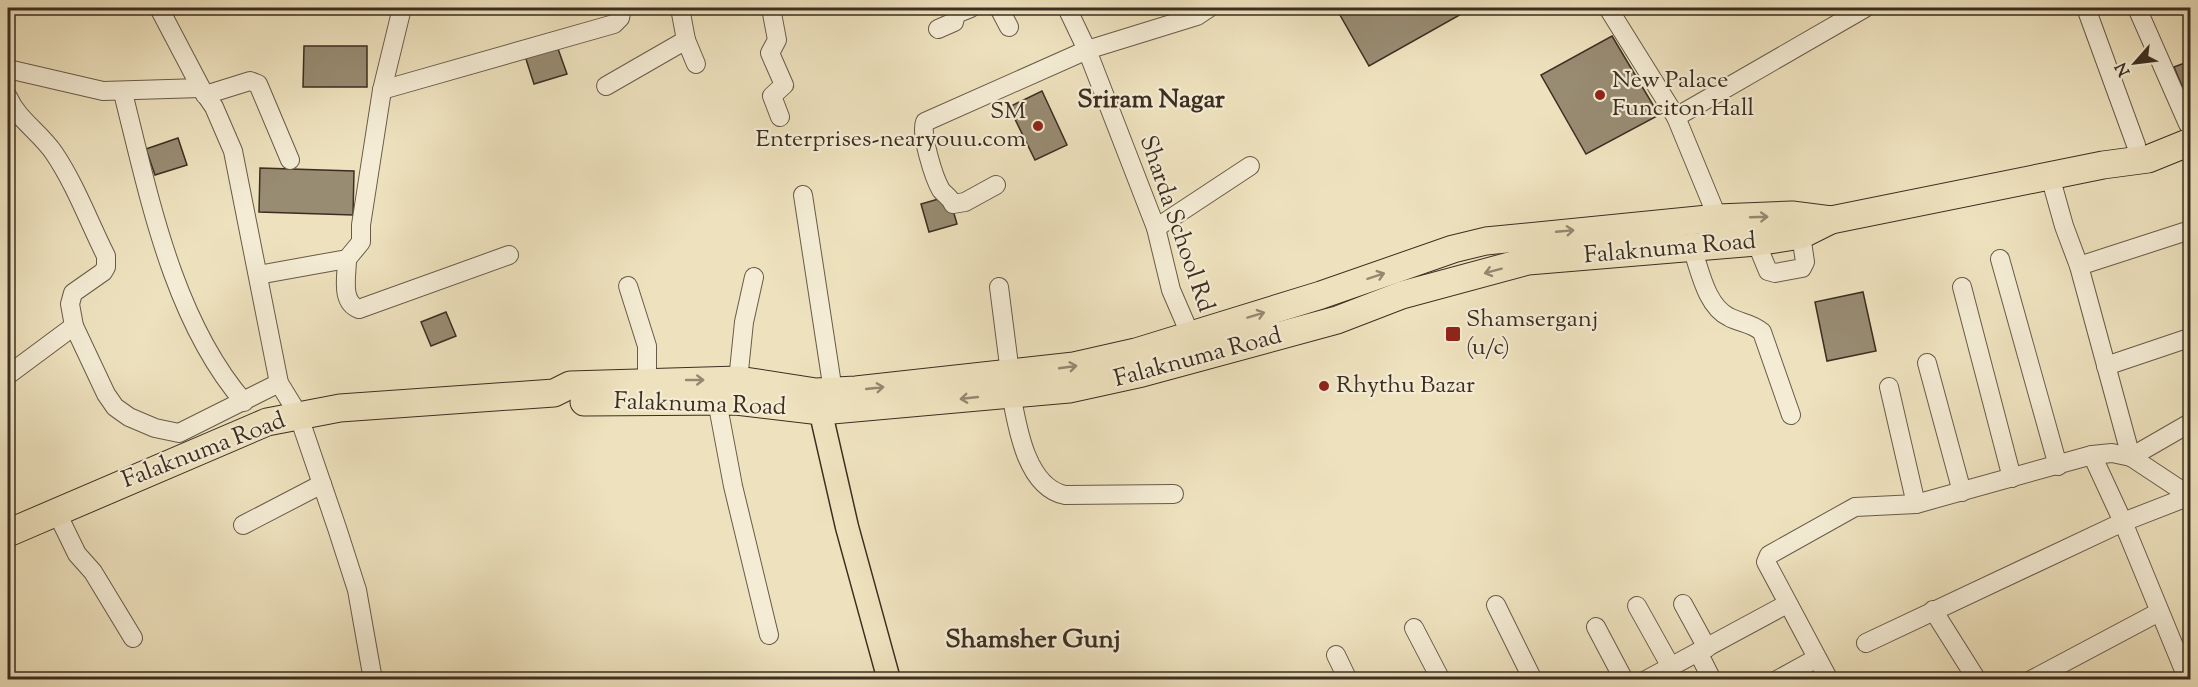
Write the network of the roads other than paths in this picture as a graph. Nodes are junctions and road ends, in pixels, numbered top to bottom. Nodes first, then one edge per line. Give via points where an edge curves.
1 (159, 8) edge
2 (402, 8) edge
3 (622, 8) edge
4 (680, 8) edge
5 (771, 8) edge
6 (971, 8) edge
7 (999, 8) edge
8 (1067, 8) edge
9 (1608, 8) edge
10 (1865, 8) edge
11 (2086, 8) edge
12 (2137, 8) edge
13 (1199, 10) edge
14 (1009, 27) dead end
15 (938, 29) dead end
16 (686, 40) junction
17 (1087, 50) junction
18 (696, 64) dead end
19 (8, 69) edge
20 (606, 86) dead end
21 (382, 90) junction
22 (203, 92) junction
23 (123, 93) junction
24 (8, 97) edge
25 (780, 117) dead end
26 (1676, 117) junction
27 (2190, 129) edge
28 (2136, 145) junction
29 (290, 160) dead end
30 (2103, 165) junction
31 (1250, 166) dead end
32 (2050, 176) junction
33 (996, 186) dead end
34 (803, 195) dead end
35 (1718, 218) junction
36 (1831, 220) junction
37 (1156, 228) junction
38 (2190, 230) edge
39 (1728, 244) junction
40 (1692, 248) junction
41 (509, 255) dead end
42 (347, 259) junction
43 (2000, 259) dead end
44 (2079, 266) junction
45 (258, 275) junction
46 (753, 277) dead end
47 (628, 286) dead end
48 (999, 287) dead end
49 (1962, 287) dead end
50 (74, 326) junction
51 (2190, 338) edge
52 (1191, 347) junction
53 (1927, 363) dead end
54 (2106, 366) junction
55 (8, 375) edge
56 (647, 381) junction
57 (279, 383) junction
58 (1010, 383) junction
59 (1889, 387) dead end
60 (554, 393) junction
61 (730, 394) junction
62 (823, 398) junction
63 (244, 402) junction
64 (298, 414) junction
65 (1791, 415) dead end
66 (2190, 423) edge
67 (2092, 455) junction
68 (2131, 457) junction
69 (2058, 466) junction
70 (2012, 478) junction
71 (321, 484) junction
72 (1962, 492) junction
73 (1174, 494) dead end
74 (1916, 504) junction
75 (56, 511) junction
76 (2123, 522) junction
77 (243, 525) dead end
78 (8, 533) edge
79 (1496, 604) dead end
80 (1683, 604) dead end
81 (1787, 604) junction
82 (1637, 606) dead end
83 (1933, 610) junction
84 (2159, 612) junction
85 (1596, 627) dead end
86 (1413, 628) dead end
87 (769, 634) dead end
88 (133, 638) dead end
89 (1866, 643) dead end
90 (2183, 648) edge
91 (1702, 650) junction
92 (1336, 655) dead end
93 (1817, 658) junction
94 (1671, 667) junction
95 (2060, 673) edge
96 (374, 675) edge
97 (1649, 679) edge
98 (889, 680) edge
99 (1348, 680) edge
100 (1442, 680) edge
101 (1533, 680) edge
102 (1624, 680) edge
103 (1712, 680) edge
104 (1777, 680) edge
105 (1829, 680) edge
106 (1977, 680) edge
107 (2031, 680) edge
108 (2188, 680) edge

1 - 22 street
2 - 21 street
3 - 21 street via 614,24
4 - 16 street
5 - 25 street via 777,40 770,53 784,85 772,96
6 - 15 street
7 - 14 street
8 - 17 street, Sharda School Rd
9 - 26 street
10 - 26 street
11 - 28 street
12 - 27 street
13 - 17 street
16 - 18 street
16 - 20 street
17 - 33 street via 924,124 922,132 942,191 953,204
17 - 37 street, Sharda School Rd
19 - 23 street
21 - 42 street via 361,242
22 - 23 street
22 - 29 street via 250,81 258,84
22 - 45 street via 214,107 233,151
23 - 63 street via 146,188 184,302 223,378
24 - 50 street via 15,112 45,139 58,158 106,256 103,272 74,293 70,304
26 - 35 street
27 - 28 highway, Falaknuma Road
27 - 30 highway, Falaknuma Road via 2148,159
28 - 30 highway, Falaknuma Road
30 - 32 highway, Falaknuma Road
31 - 37 street
32 - 36 highway, Falaknuma Road
32 - 44 street
34 - 62 street
35 -> 36 highway, Falaknuma Road via 1792,215
35 - 39 street
52 -> 35 highway, Falaknuma Road via 1321,295 1453,249 1486,241
36 - 39 highway, Falaknuma Road via 1801,235
37 - 52 street, Sharda School Rd via 1171,290
38 - 44 street
39 - 40 highway, Falaknuma Road
40 -> 52 highway, Falaknuma Road via 1528,261 1402,295 1337,320
40 - 65 street via 1718,310 1762,332
41 - 42 street via 359,309 346,299
42 - 45 street
43 - 69 street
44 - 54 street
45 - 57 street
46 - 61 street
47 - 56 street via 647,346
48 - 58 street
49 - 70 street
50 - 55 street
50 - 63 street via 106,394 129,417 179,433
51 - 54 street
52 - 58 highway, Falaknuma Road via 1101,384
53 - 72 street
54 - 68 street
56 - 60 highway, Falaknuma Road via 570,385
56 -> 61 highway, Falaknuma Road
57 - 63 street
57 - 64 street
58 - 62 highway, Falaknuma Road
58 - 73 street via 1021,444 1033,467 1053,491 1065,495
59 - 74 street
60 - 61 highway, Falaknuma Road via 576,402
60 - 64 highway, Falaknuma Road
61 - 62 highway, Falaknuma Road
61 - 87 street via 733,486
62 - 98 main road via 847,527
64 - 71 street
64 - 75 highway, Falaknuma Road via 237,434
66 - 68 street
67 - 68 street via 2112,453
67 - 69 street
67 - 76 street
68 - 76 street via 2190,496
69 - 70 street
70 - 72 street
71 - 77 street
71 - 96 street via 357,590
72 - 74 street
74 - 81 street via 1855,507 1769,555 1766,562
75 - 78 highway, Falaknuma Road
75 - 88 street via 77,554 93,572
76 - 83 street
76 - 84 street
79 - 101 street
80 - 91 street
81 - 91 street
81 - 93 street
82 - 94 street
83 - 89 street
83 - 106 street
84 - 90 street
84 - 95 street
85 - 102 street
86 - 100 street
90 - 108 street
91 - 94 street
91 - 103 street
92 - 99 street
93 - 104 street
93 - 105 street
94 - 97 street
95 - 107 street

